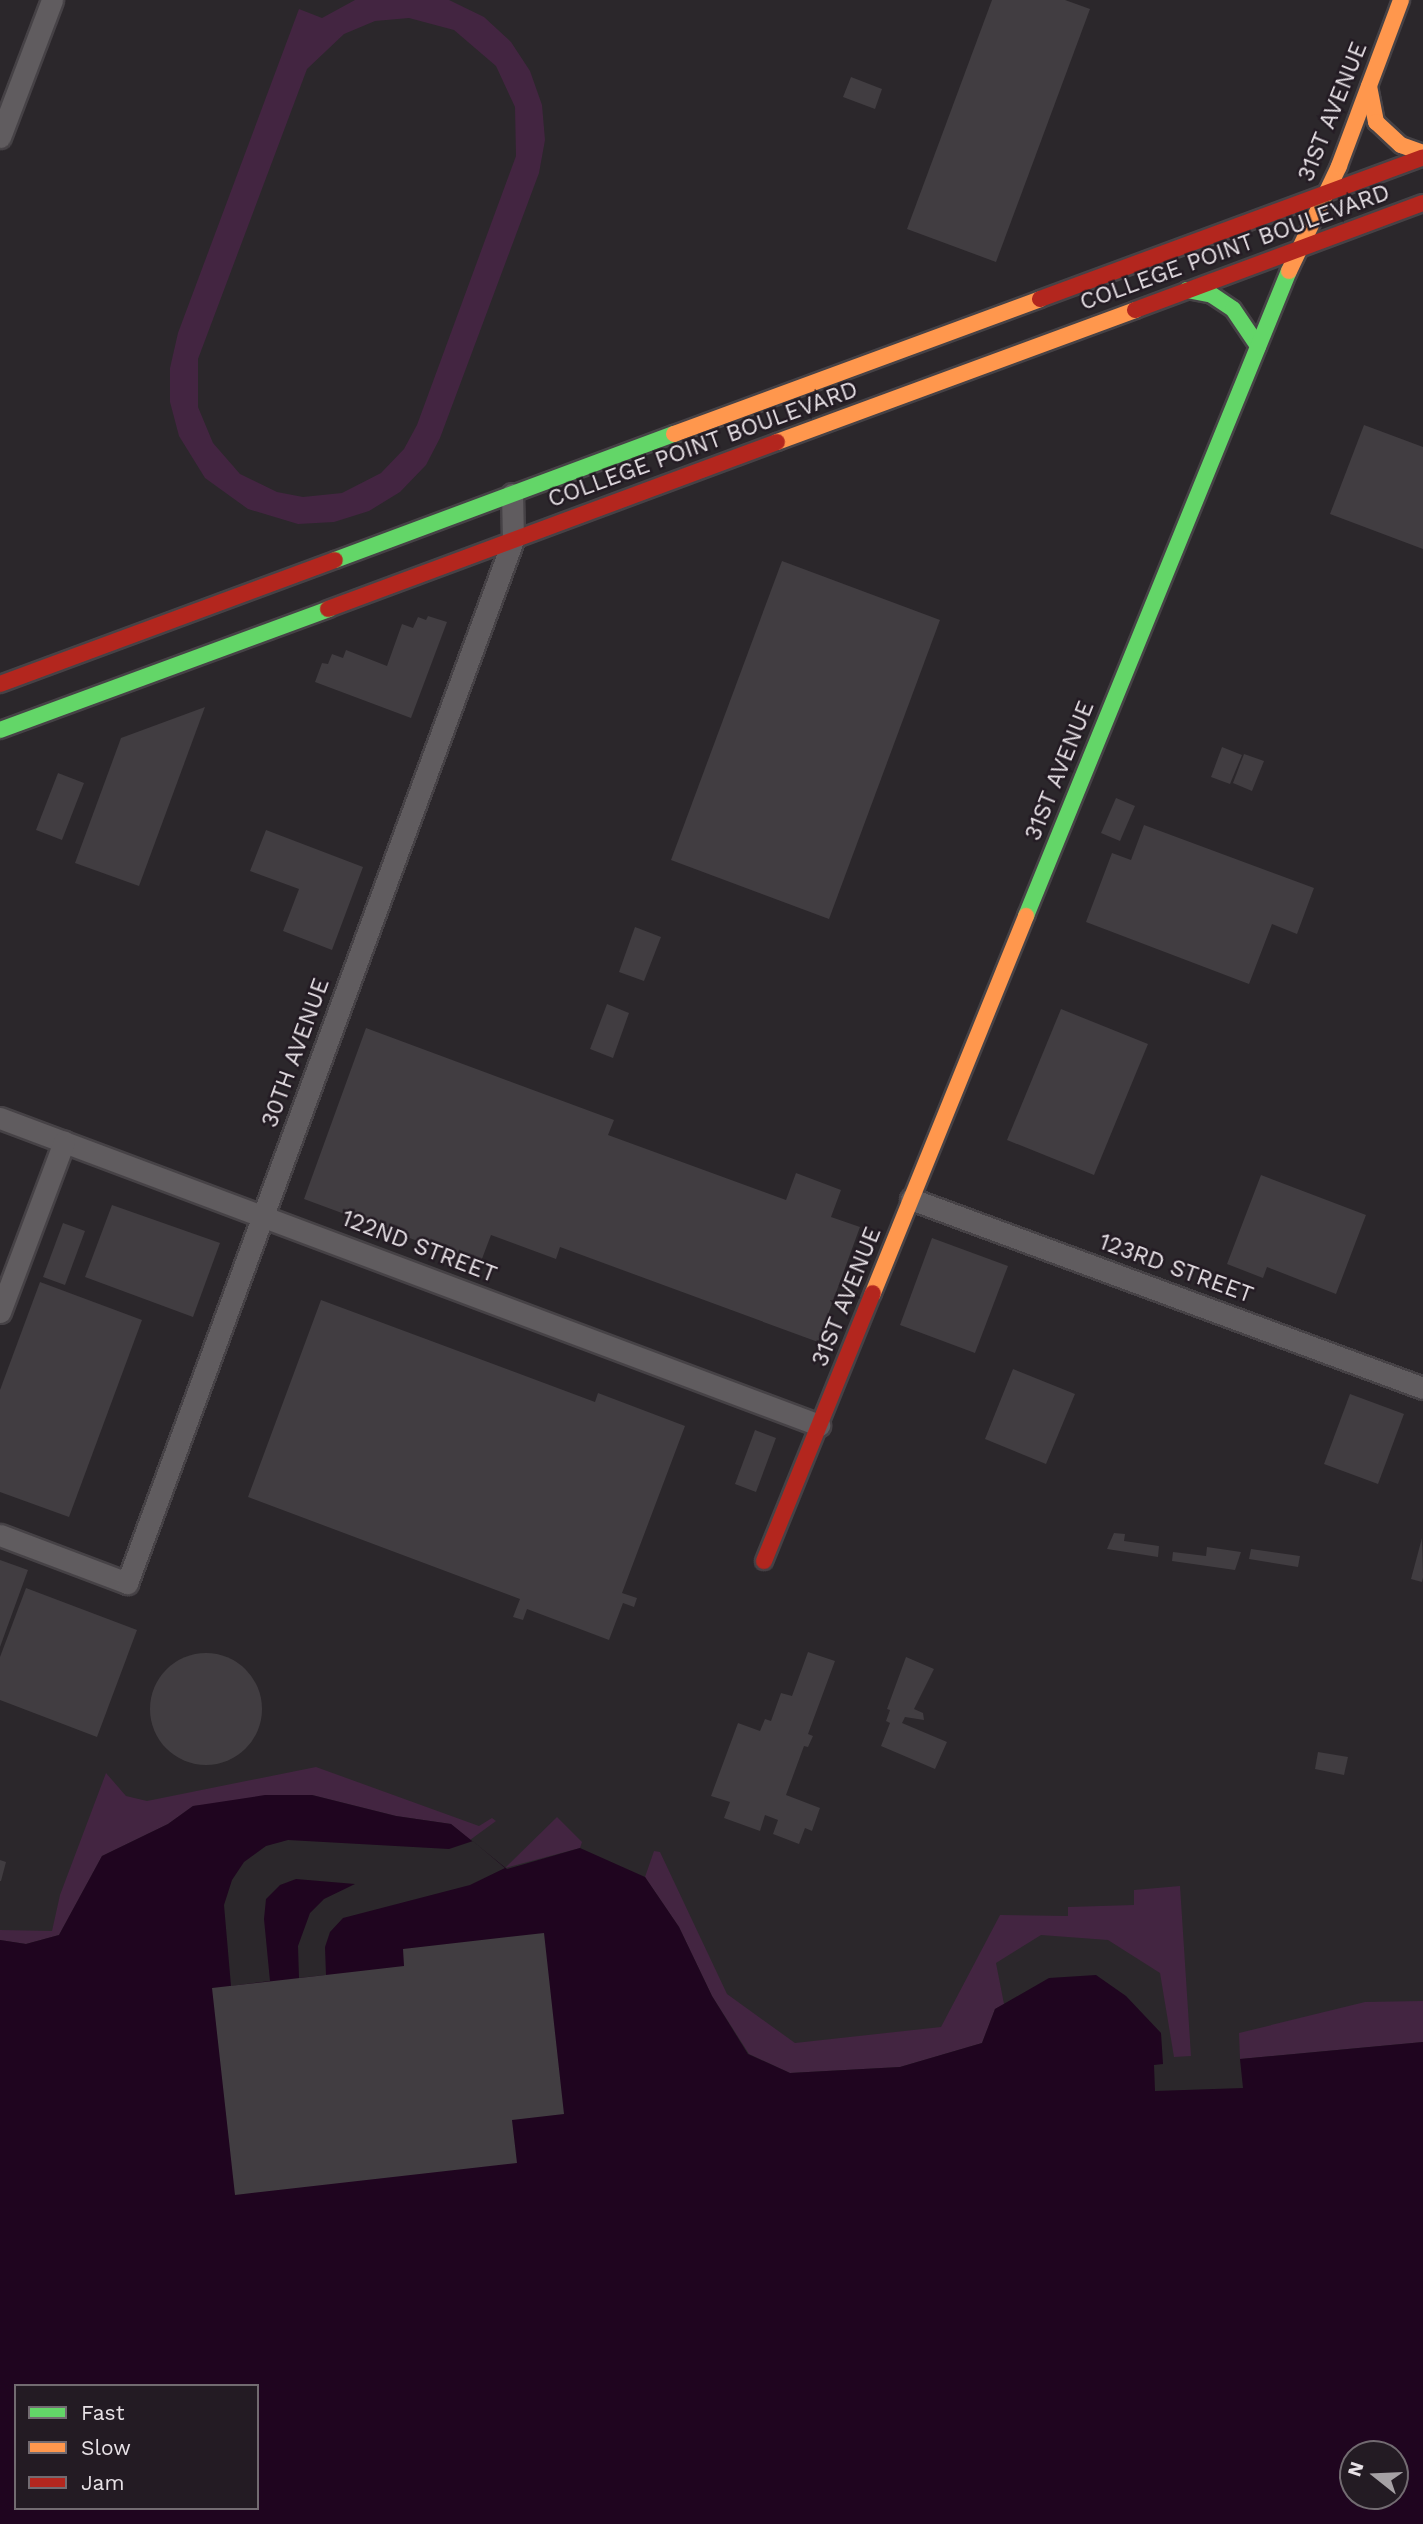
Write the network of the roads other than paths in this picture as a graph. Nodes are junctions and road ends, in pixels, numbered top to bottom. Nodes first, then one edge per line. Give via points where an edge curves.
1 (52, 0) edge
2 (1401, 0) edge
3 (1369, 86) junction
4 (0, 137) edge
5 (1423, 155) edge
6 (1326, 193) junction
7 (1423, 203) edge
8 (1300, 248) junction
9 (1187, 290) junction
10 (1258, 346) junction
11 (512, 494) junction
12 (513, 540) junction
13 (0, 684) edge
14 (0, 730) edge
15 (0, 1118) edge
16 (64, 1142) junction
17 (911, 1199) junction
18 (263, 1216) junction
19 (0, 1312) edge
20 (1423, 1388) edge
21 (819, 1425) junction
22 (0, 1535) edge
23 (764, 1561) dead end

1 - 4 street
2 - 3 main road, 31ST AVENUE
3 - 5 main road via 1376,122 1401,145
3 - 6 main road, 31ST AVENUE
5 - 6 main road, COLLEGE POINT BOULEVARD
6 - 8 main road, 31ST AVENUE
6 - 11 main road, COLLEGE POINT BOULEVARD
7 - 8 main road, COLLEGE POINT BOULEVARD
8 - 9 main road, COLLEGE POINT BOULEVARD
8 - 10 main road, 31ST AVENUE
9 - 10 main road via 1212,295 1233,309
9 - 12 main road, COLLEGE POINT BOULEVARD
10 - 17 main road, 31ST AVENUE
11 - 12 street
11 - 13 main road, COLLEGE POINT BOULEVARD
12 - 14 main road, COLLEGE POINT BOULEVARD
12 - 18 street, 30TH AVENUE
15 - 16 street, 122ND STREET
16 - 18 street, 122ND STREET
16 - 19 street
17 - 20 street, 123RD STREET
17 - 21 main road, 31ST AVENUE
18 - 21 street, 122ND STREET
18 - 22 street, 30TH AVENUE via 127,1583
21 - 23 main road, 31ST AVENUE

